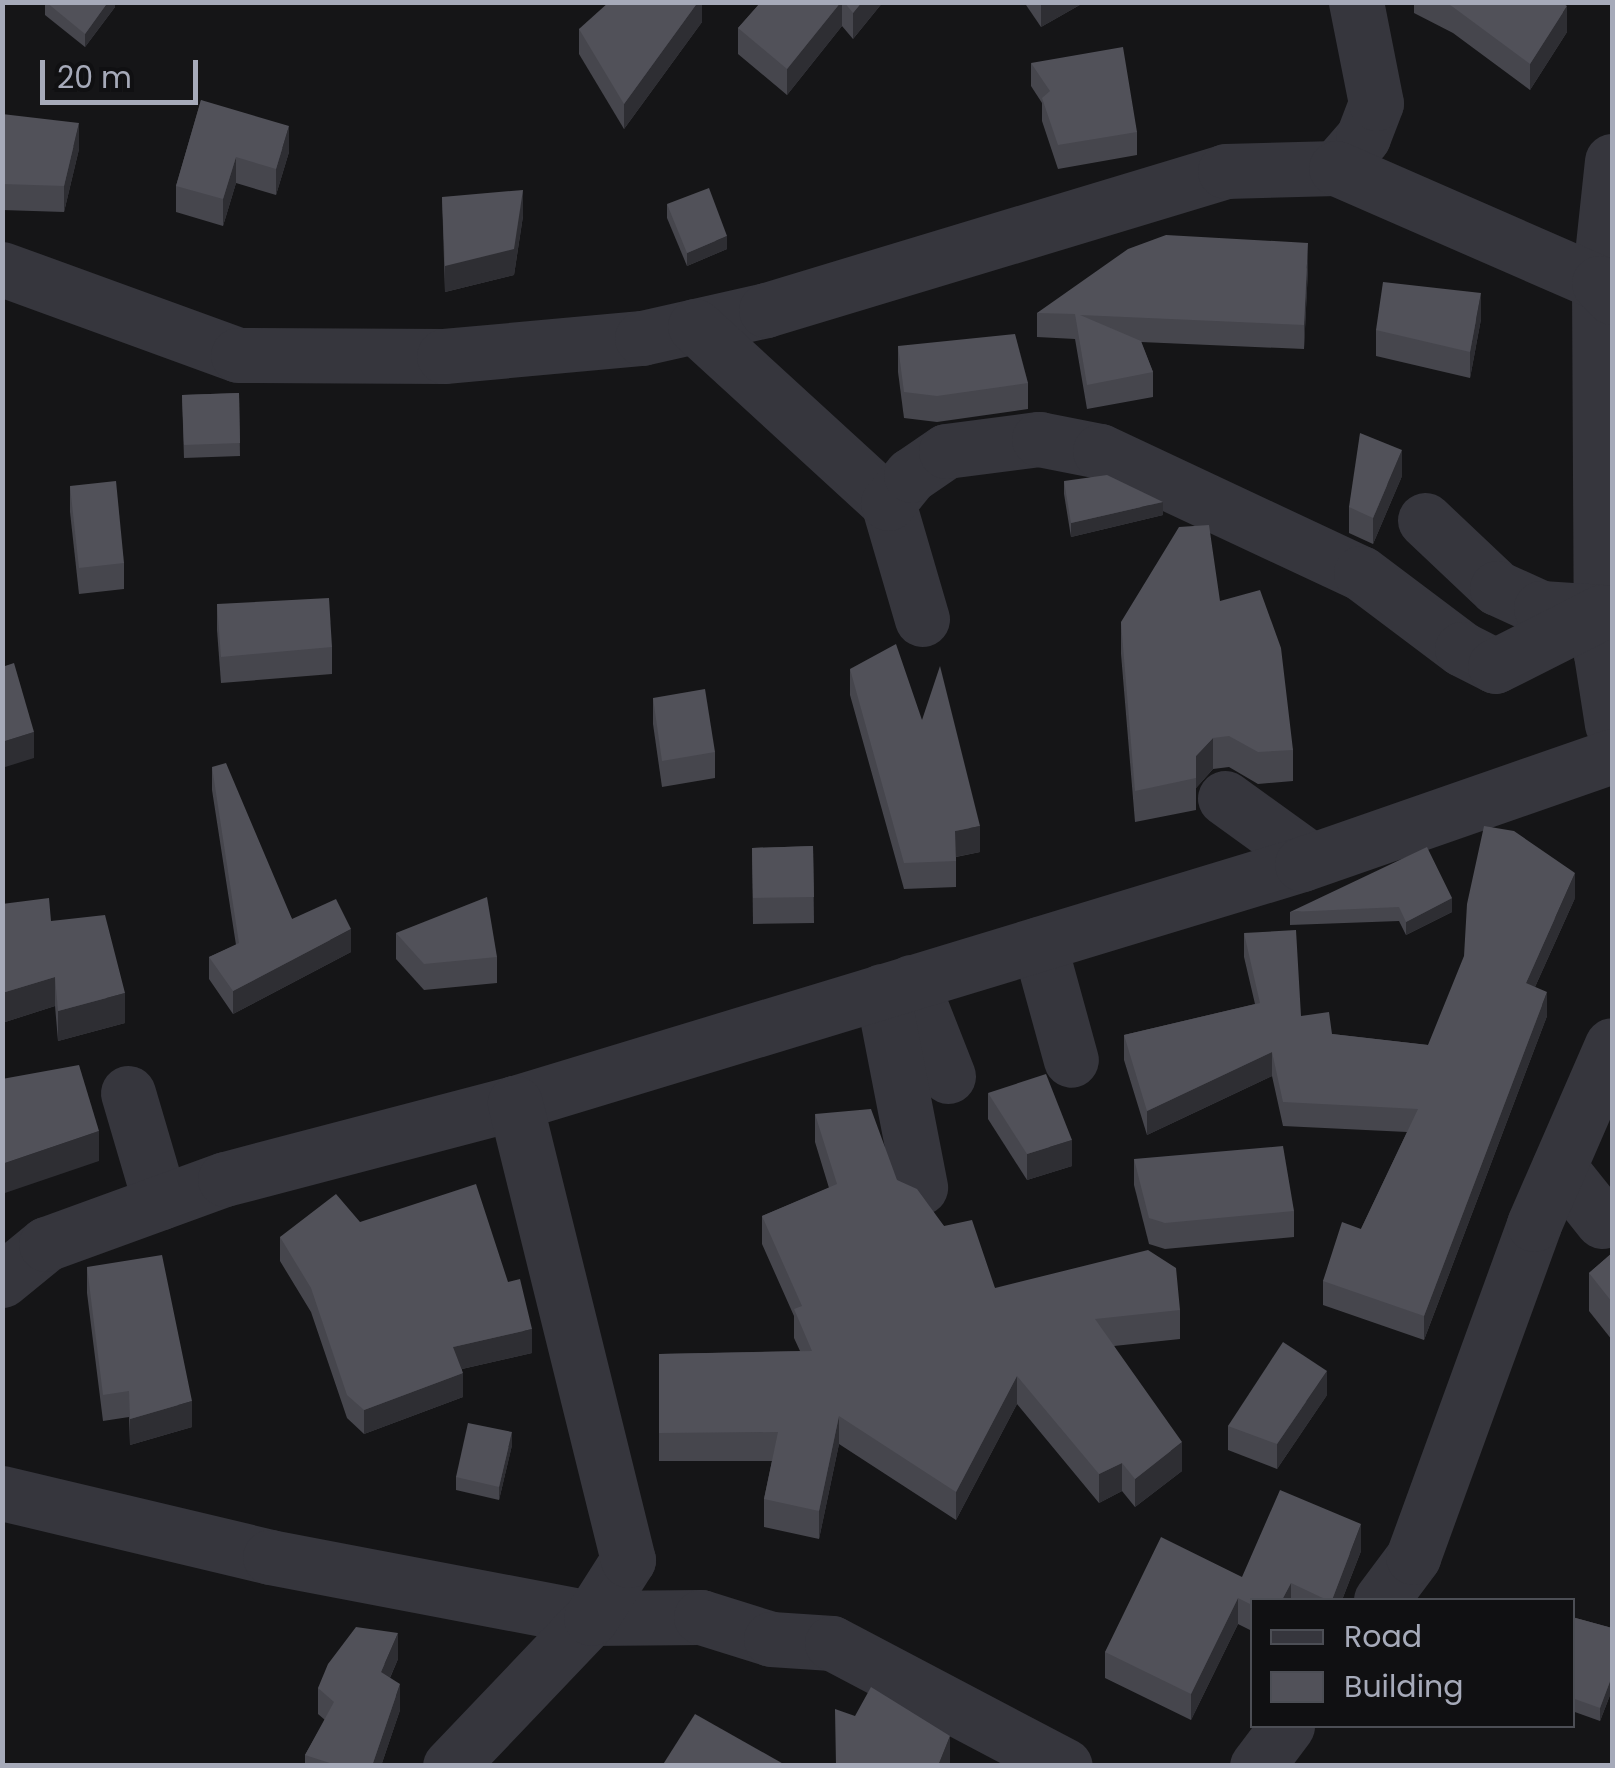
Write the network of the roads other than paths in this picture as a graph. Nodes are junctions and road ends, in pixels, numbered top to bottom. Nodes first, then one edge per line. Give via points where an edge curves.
1 (1356, 2) edge
2 (1612, 160) edge
3 (1336, 168) junction
4 (1612, 170) edge
5 (2, 268) edge
6 (1606, 290) edge
7 (695, 326) junction
8 (888, 504) junction
9 (1425, 520) dead end
10 (1602, 612) junction
11 (922, 618) dead end
12 (1612, 724) edge
13 (1612, 756) edge
14 (1225, 798) dead end
15 (1311, 860) junction
16 (1039, 944) junction
17 (896, 987) junction
18 (1612, 1044) edge
19 (1071, 1060) dead end
20 (948, 1076) dead end
21 (128, 1093) dead end
22 (515, 1103) junction
23 (1559, 1167) junction
24 (920, 1187) edge
25 (160, 1202) junction
26 (1602, 1221) dead end
27 (2, 1280) edge
28 (2, 1493) edge
29 (1383, 1598) edge
30 (591, 1618) junction
31 (1284, 1728) edge
32 (450, 1766) edge
33 (1066, 1766) edge
34 (1256, 1766) edge

1 - 3 street via 1376,102 1363,137
2 - 4 street
3 - 6 street
3 - 7 street via 1225,171
4 - 6 street
5 - 7 street via 238,355 444,356 642,338
6 - 10 street
7 - 8 street
8 - 10 street via 911,476 946,451 1040,438 1100,451 1361,573 1462,649 1496,666
8 - 11 street
9 - 10 street via 1498,588 1541,608
10 - 12 street
13 - 15 street
14 - 15 street
15 - 16 street
16 - 17 street
16 - 19 street
17 - 20 street
17 - 22 street
17 - 24 street
18 - 23 street
21 - 25 street
22 - 25 street
22 - 30 street via 628,1560
23 - 26 street
23 - 29 street via 1414,1557
25 - 27 street via 46,1244
28 - 30 street via 270,1557
30 - 32 street via 454,1754
30 - 33 street via 701,1617 771,1640 832,1643
31 - 34 street

